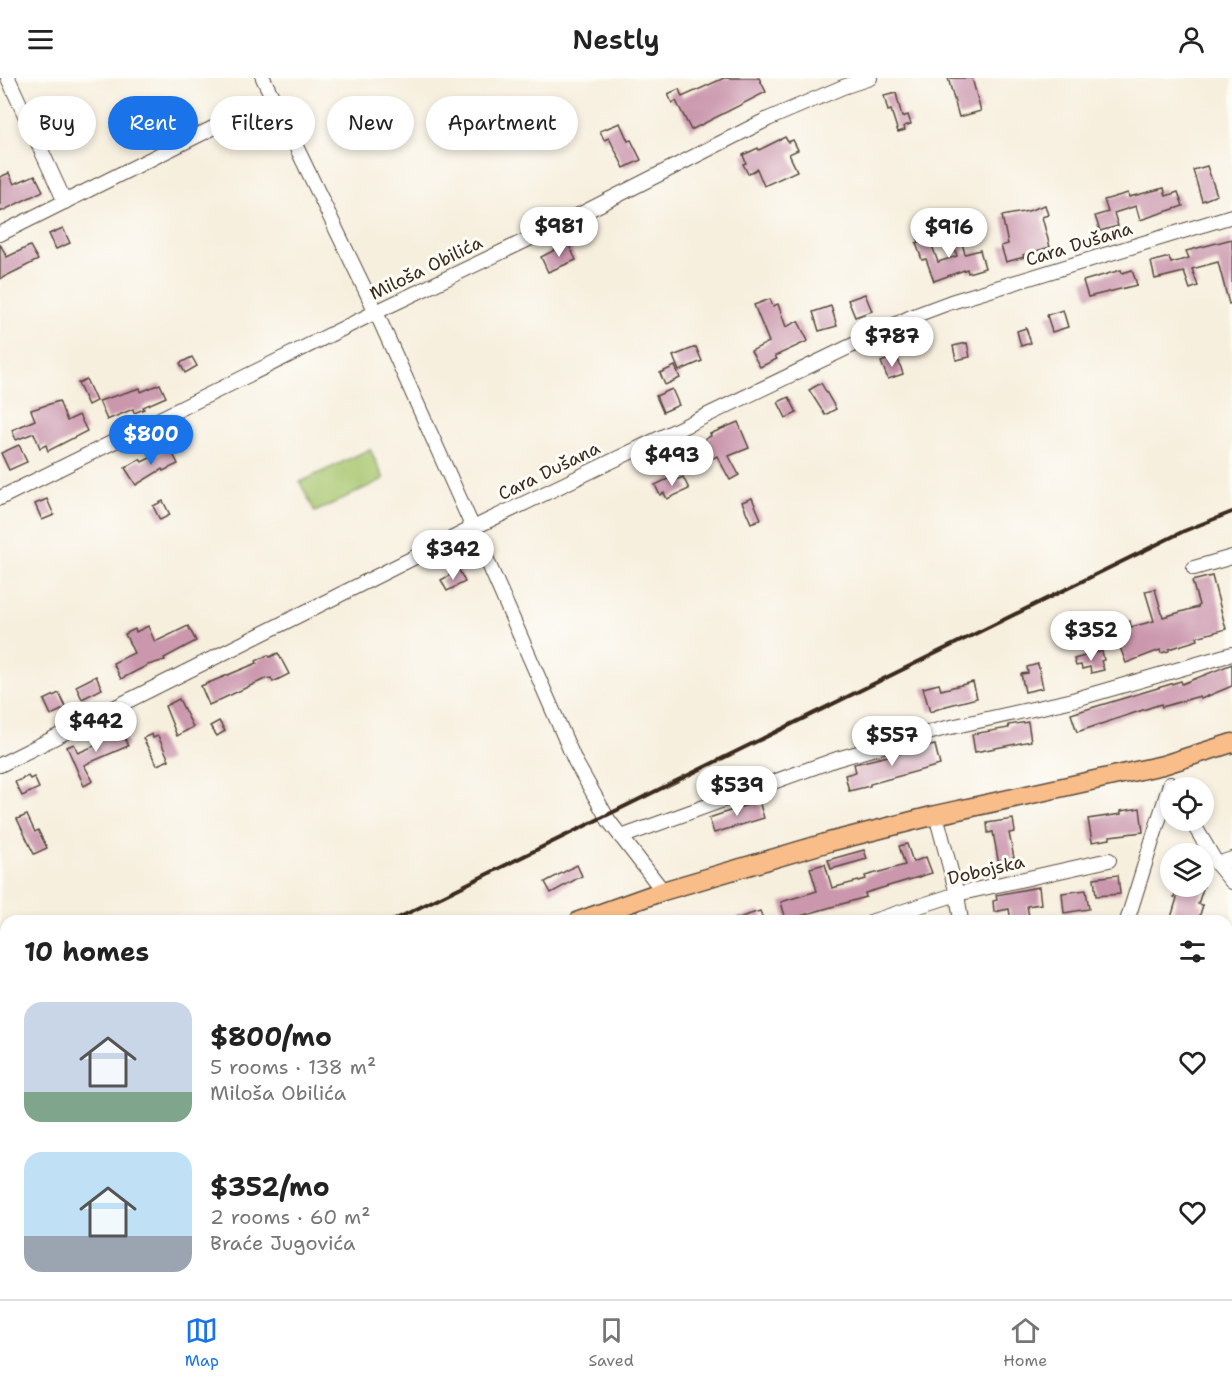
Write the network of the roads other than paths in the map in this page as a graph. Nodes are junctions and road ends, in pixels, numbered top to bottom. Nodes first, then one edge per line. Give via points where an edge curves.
1 (8, 78) edge
2 (263, 78) edge
3 (870, 78) edge
4 (272, 96) edge
5 (210, 129) edge
6 (298, 150) edge
7 (64, 202) junction
8 (1232, 216) edge
9 (0, 234) edge
10 (376, 312) junction
11 (0, 498) edge
12 (473, 528) junction
13 (1232, 557) edge
14 (1194, 568) dead end
15 (1232, 654) edge
16 (1232, 743) edge
17 (0, 765) edge
18 (1163, 765) junction
19 (1167, 777) edge
20 (936, 814) junction
21 (1160, 817) edge
22 (1198, 831) edge
23 (621, 837) junction
24 (1109, 860) dead end
25 (1232, 860) edge
26 (1217, 864) junction
27 (1232, 882) edge
28 (663, 891) junction
29 (957, 894) junction
30 (596, 915) edge
31 (892, 915) edge
32 (960, 915) edge
33 (1129, 915) edge

1 - 7 street
2 - 4 street
3 - 10 street, Miloša Obilića via 768,119
5 - 7 street
6 - 10 street
7 - 9 street
8 - 12 street, Cara Dušana via 911,317
10 - 11 street, Miloša Obilića
10 - 12 street
12 - 17 street, Cara Dušana
12 - 23 street via 574,761
13 - 14 street
15 - 23 street via 1069,701 942,729 848,756
16 - 18 main road
18 - 19 street
18 - 20 main road
20 - 28 main road
20 - 29 street
21 - 33 street
22 - 26 street
23 - 28 street
24 - 29 street, Dobojska
25 - 26 street
26 - 27 street
28 - 30 main road
29 - 31 street, Dobojska
29 - 32 street

